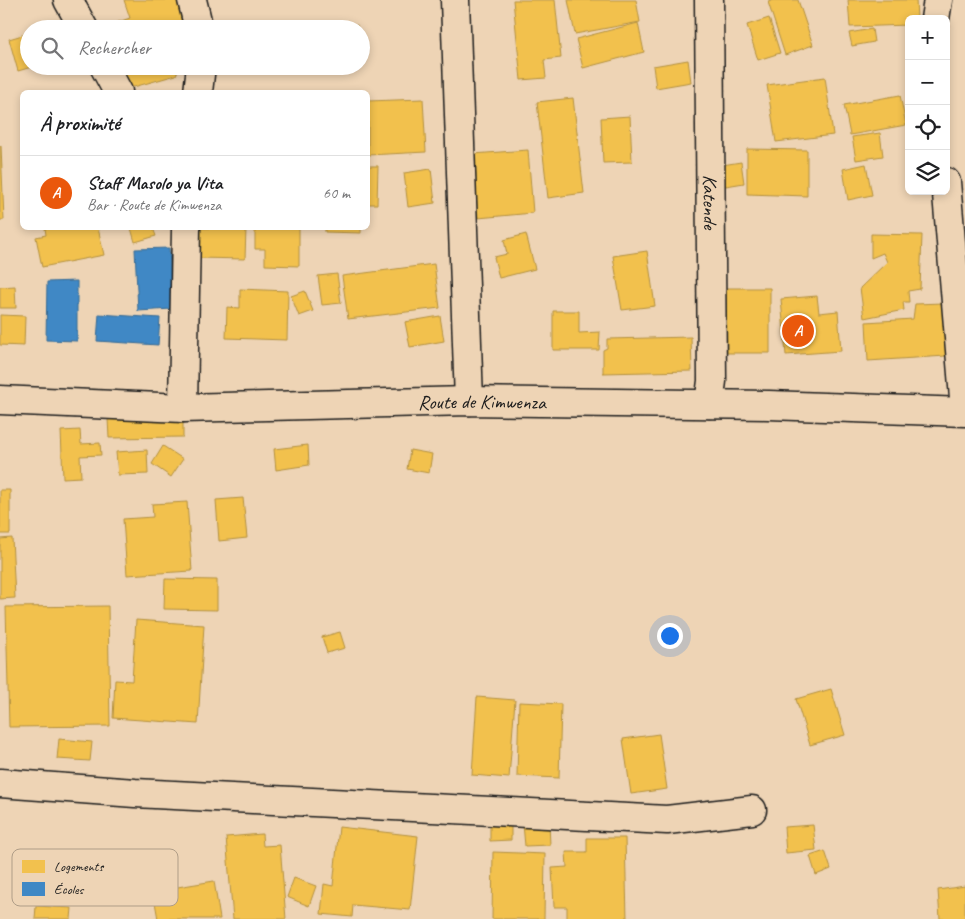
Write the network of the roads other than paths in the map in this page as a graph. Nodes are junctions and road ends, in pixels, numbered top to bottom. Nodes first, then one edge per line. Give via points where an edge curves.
1 (68, 0) edge
2 (192, 0) edge
3 (455, 0) edge
4 (709, 0) edge
5 (938, 0) edge
6 (936, 15) edge
7 (79, 20) edge
8 (197, 20) edge
9 (109, 75) edge
10 (200, 75) edge
11 (117, 90) edge
12 (198, 90) edge
13 (947, 195) edge
14 (186, 230) edge
15 (0, 400) edge
16 (469, 401) junction
17 (709, 404) junction
18 (183, 408) junction
19 (965, 411) edge
20 (0, 782) edge
21 (752, 810) dead end

1 - 7 street
2 - 8 street
3 - 16 street
4 - 17 street, Katende via 712,381
5 - 6 street
9 - 11 street
10 - 12 street
13 - 19 street
14 - 18 street
15 - 18 street, Route de Kimwenza
16 - 17 street, Route de Kimwenza
16 - 18 street, Route de Kimwenza
17 - 19 street, Route de Kimwenza
20 - 21 street via 135,793 667,820

